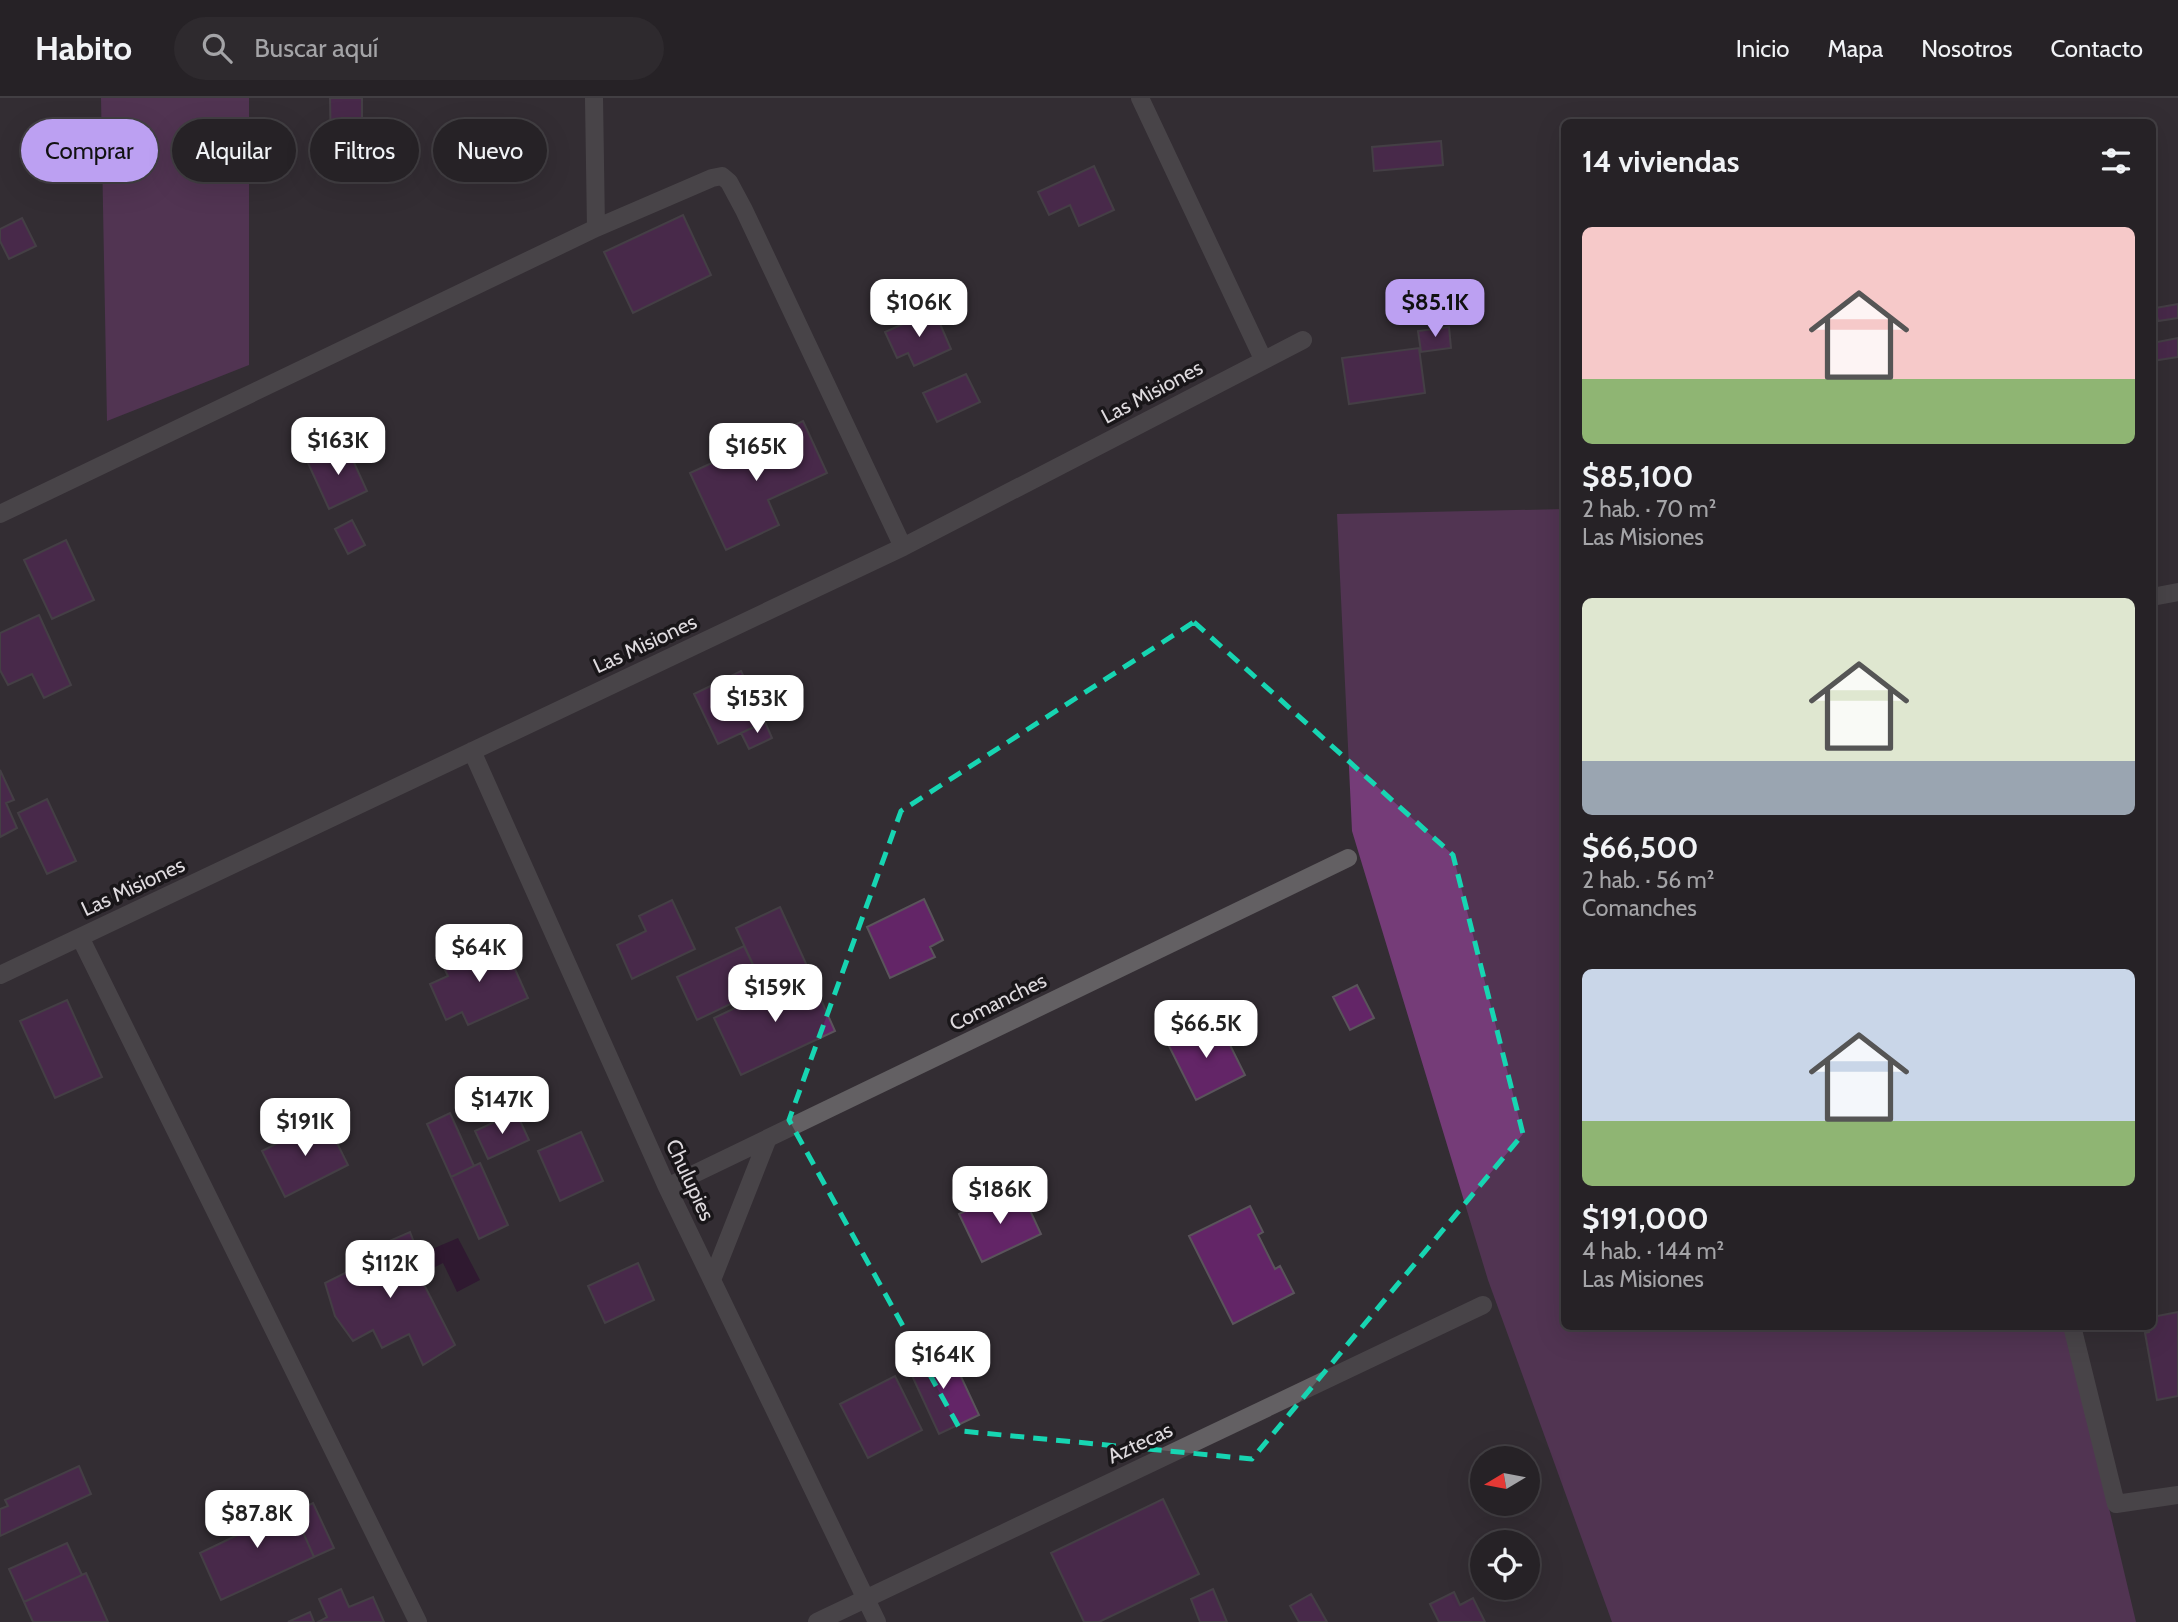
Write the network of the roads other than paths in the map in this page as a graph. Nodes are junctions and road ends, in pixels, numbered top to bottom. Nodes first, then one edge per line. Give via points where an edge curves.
1 (594, 98) edge
2 (1140, 98) edge
3 (596, 228) junction
4 (1303, 340) dead end
5 (1263, 359) junction
6 (0, 514) edge
7 (903, 547) junction
8 (2178, 592) edge
9 (2156, 596) edge
10 (472, 751) junction
11 (1348, 858) dead end
12 (80, 937) junction
13 (0, 975) edge
14 (768, 1138) junction
15 (667, 1187) junction
16 (712, 1280) junction
17 (1483, 1305) dead end
18 (2073, 1330) edge
19 (2178, 1495) edge
20 (866, 1599) junction
21 (418, 1622) edge
22 (817, 1622) edge
23 (877, 1622) edge

1 - 3 street
2 - 5 street
3 - 6 street
3 - 7 street via 712,177 722,176 729,183
4 - 5 street, Las Misiones
5 - 7 street, Las Misiones
7 - 10 street, Las Misiones
8 - 9 street
10 - 12 street, Las Misiones
10 - 15 street, Chulupies
11 - 14 street, Comanches
12 - 13 street, Las Misiones
12 - 21 street
14 - 15 street, Comanches
14 - 16 street
15 - 16 street, Chulupies
16 - 20 street, Chulupies
17 - 20 street, Aztecas
18 - 19 street via 2116,1504
20 - 22 street, Aztecas
20 - 23 street, Chulupies

